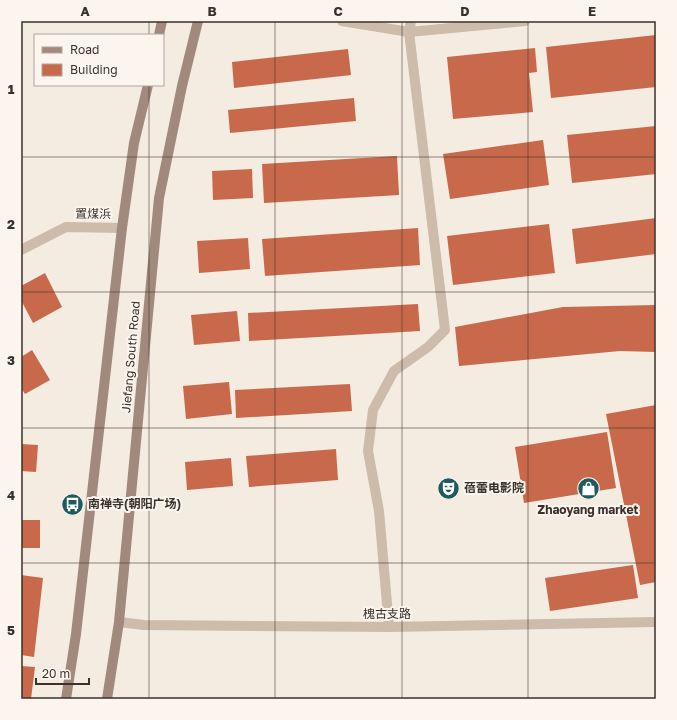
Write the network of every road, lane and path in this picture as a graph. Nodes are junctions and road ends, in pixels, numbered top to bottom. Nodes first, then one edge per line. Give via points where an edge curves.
1 (162, 21) edge
2 (198, 21) edge
3 (342, 21) edge
4 (411, 21) edge
5 (525, 21) edge
6 (408, 32) junction
7 (159, 34) edge
8 (148, 86) edge
9 (122, 228) junction
10 (21, 250) edge
11 (119, 622) junction
12 (656, 622) edge
13 (389, 627) junction
14 (66, 699) edge
15 (107, 699) edge

1 - 7 main road
2 - 11 main road, Jiefang South Road via 159,198
3 - 6 street
4 - 6 street
5 - 6 street
6 - 13 street via 445,330 428,347 394,371 373,410 368,451 379,511
8 - 9 main road, Jiefang South Road via 134,143
9 - 10 street, 置煤浜 via 66,227
9 - 14 main road, Jiefang South Road via 76,634
11 - 13 street, 槐古支路 via 144,625
11 - 15 main road, Jiefang South Road
12 - 13 street, 槐古支路

